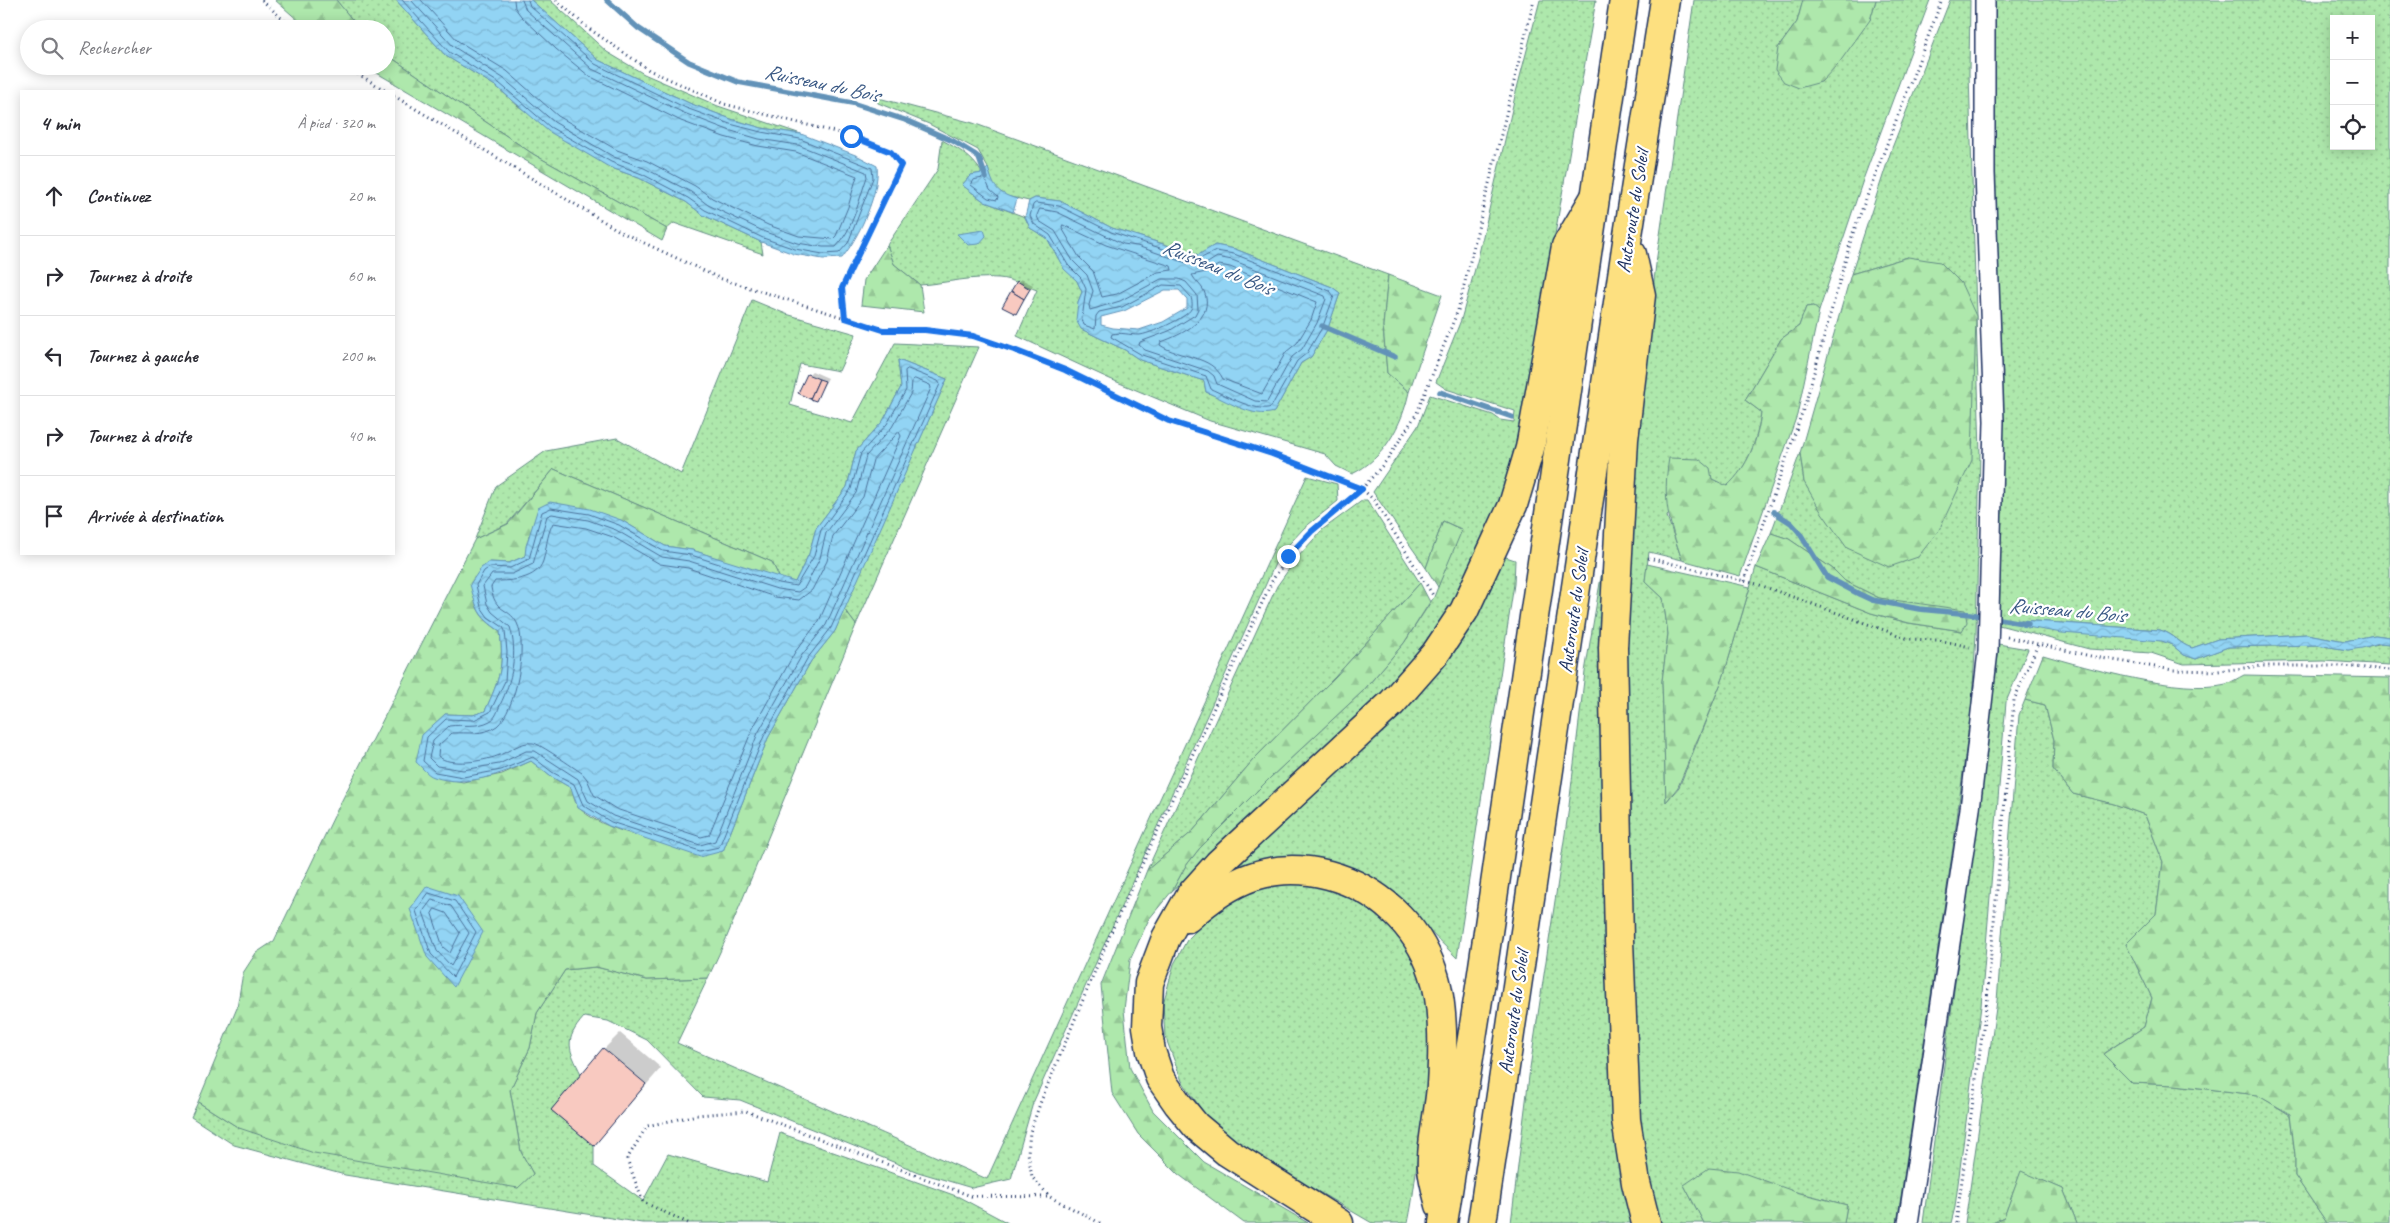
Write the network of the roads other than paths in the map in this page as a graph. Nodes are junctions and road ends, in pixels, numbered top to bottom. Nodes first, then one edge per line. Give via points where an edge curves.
1 (1624, 0) edge
2 (1665, 0) edge
3 (1985, 0) edge
4 (1595, 197) junction
5 (1628, 235) junction
6 (1166, 938) junction
7 (1443, 1221) edge
8 (1339, 1223) edge
9 (1482, 1223) edge
10 (1646, 1223) edge
11 (1908, 1223) edge

1 - 4 highway, Autoroute du Soleil
2 - 5 highway, Autoroute du Soleil
3 - 11 street via 1985,174 1994,421 1989,642 1970,809
4 - 6 highway via 1566,246 1530,448 1513,506 1464,611 1435,654 1392,703 1218,864 1191,894
4 - 7 highway, Autoroute du Soleil via 1482,977
5 - 9 highway, Autoroute du Soleil
5 - 10 highway via 1641,295 1624,439 1613,648 1616,829 1626,1120
6 - 7 highway via 1225,888 1272,872 1295,869 1344,879 1370,892 1391,908 1422,947 1436,983 1441,1085 1432,1167
6 - 8 highway via 1149,983 1147,1004 1151,1051 1160,1078 1202,1132 1266,1178

